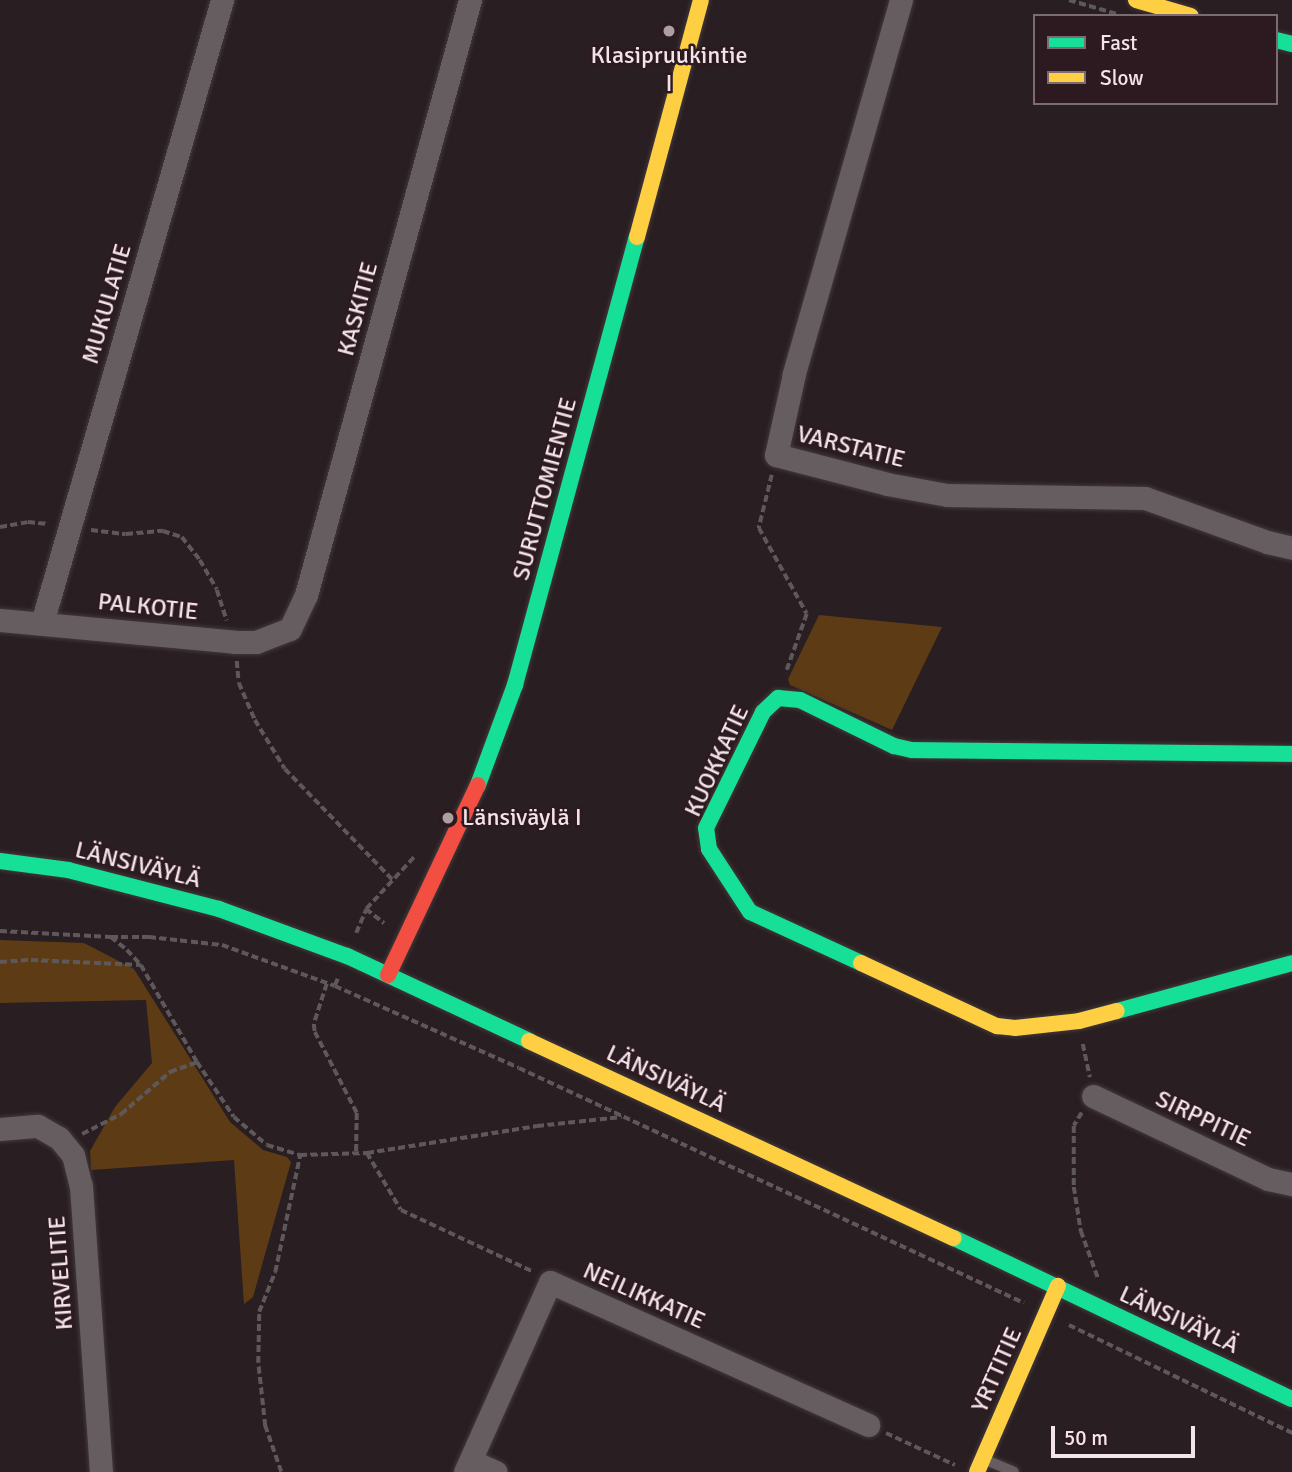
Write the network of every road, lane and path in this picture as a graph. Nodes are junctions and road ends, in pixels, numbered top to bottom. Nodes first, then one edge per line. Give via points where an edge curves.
1 (222, 0) edge
2 (470, 0) edge
3 (701, 0) edge
4 (901, 0) edge
5 (1069, 0) edge
6 (1143, 1) edge
7 (1115, 14) edge
8 (1185, 14) edge
9 (776, 456) junction
10 (0, 527) edge
11 (70, 527) junction
12 (1292, 548) edge
13 (0, 620) edge
14 (42, 623) junction
15 (289, 629) joint
16 (235, 642) junction
17 (778, 698) junction
18 (1292, 754) edge
19 (0, 861) edge
20 (393, 880) dead end
21 (0, 931) edge
22 (111, 937) junction
23 (0, 962) edge
24 (1292, 963) edge
25 (141, 965) junction
26 (388, 975) junction
27 (327, 984) junction
28 (335, 986) dead end
29 (1079, 1021) junction
30 (197, 1062) junction
31 (1093, 1096) junction
32 (0, 1129) edge
33 (356, 1152) junction
34 (368, 1153) junction
35 (300, 1154) junction
36 (73, 1155) junction
37 (1292, 1184) edge
38 (550, 1282) junction
39 (1058, 1286) junction
40 (1096, 1306) junction
41 (1047, 1314) junction
42 (1086, 1333) junction
43 (1292, 1399) edge
44 (868, 1424) joint
45 (1292, 1433) edge
46 (980, 1465) edge
47 (468, 1466) edge
48 (957, 1466) dead end
49 (101, 1472) edge
50 (281, 1472) edge
51 (496, 1472) edge
52 (1014, 1472) edge

1 - 11 street, MUKULATIE
2 - 15 street, KASKITIE via 306,595
3 - 26 street, SURUTTOMIENTIE via 515,685 489,761
4 - 9 street, VARSTATIE via 794,374
5 - 7 path
6 - 8 street
9 - 12 street, VARSTATIE via 947,495 1145,498
9 - 17 path via 759,528 807,614
10 - 11 path via 28,522
11 - 14 street, MUKULATIE
11 - 16 path via 126,534 163,531 182,537 217,590
13 - 14 street, PALKOTIE
14 - 16 street, PALKOTIE
15 - 16 street, PALKOTIE via 256,642
16 - 20 path via 239,683 285,769
17 - 18 street, KUOKKATIE via 800,700 894,746 912,750
17 - 29 street, KUOKKATIE via 763,712 706,828 709,849 750,912 997,1026
19 - 26 street, LÄNSIVÄYLÄ via 111,878 180,897
21 - 22 path
22 - 25 path
22 - 27 path via 222,946
23 - 25 path
24 - 29 street, KUOKKATIE
25 - 30 path
26 - 39 street, LÄNSIVÄYLÄ
27 - 28 path
27 - 33 path via 315,1032 357,1113
29 - 31 path
30 - 35 path via 234,1117 267,1145
30 - 36 path via 170,1072 121,1114 83,1131
31 - 37 street, SIRPPITIE via 1268,1179
31 - 40 path via 1074,1126 1073,1187 1101,1287
32 - 36 street via 38,1126 59,1138
33 - 34 path
33 - 35 path
34 - 38 path via 401,1210
34 - 41 path via 622,1117
35 - 50 path via 275,1272 259,1312 258,1363 265,1426
36 - 49 street, KIRVELITIE via 81,1185
38 - 44 street, NEILIKKATIE
38 - 47 street, NEILIKKATIE
39 - 40 street, LÄNSIVÄYLÄ
39 - 41 street, YRTTITIE
40 - 42 path
40 - 43 street, LÄNSIVÄYLÄ
41 - 42 path
41 - 46 street, YRTTITIE
42 - 45 path
44 - 48 path
46 - 52 lane
47 - 51 street

